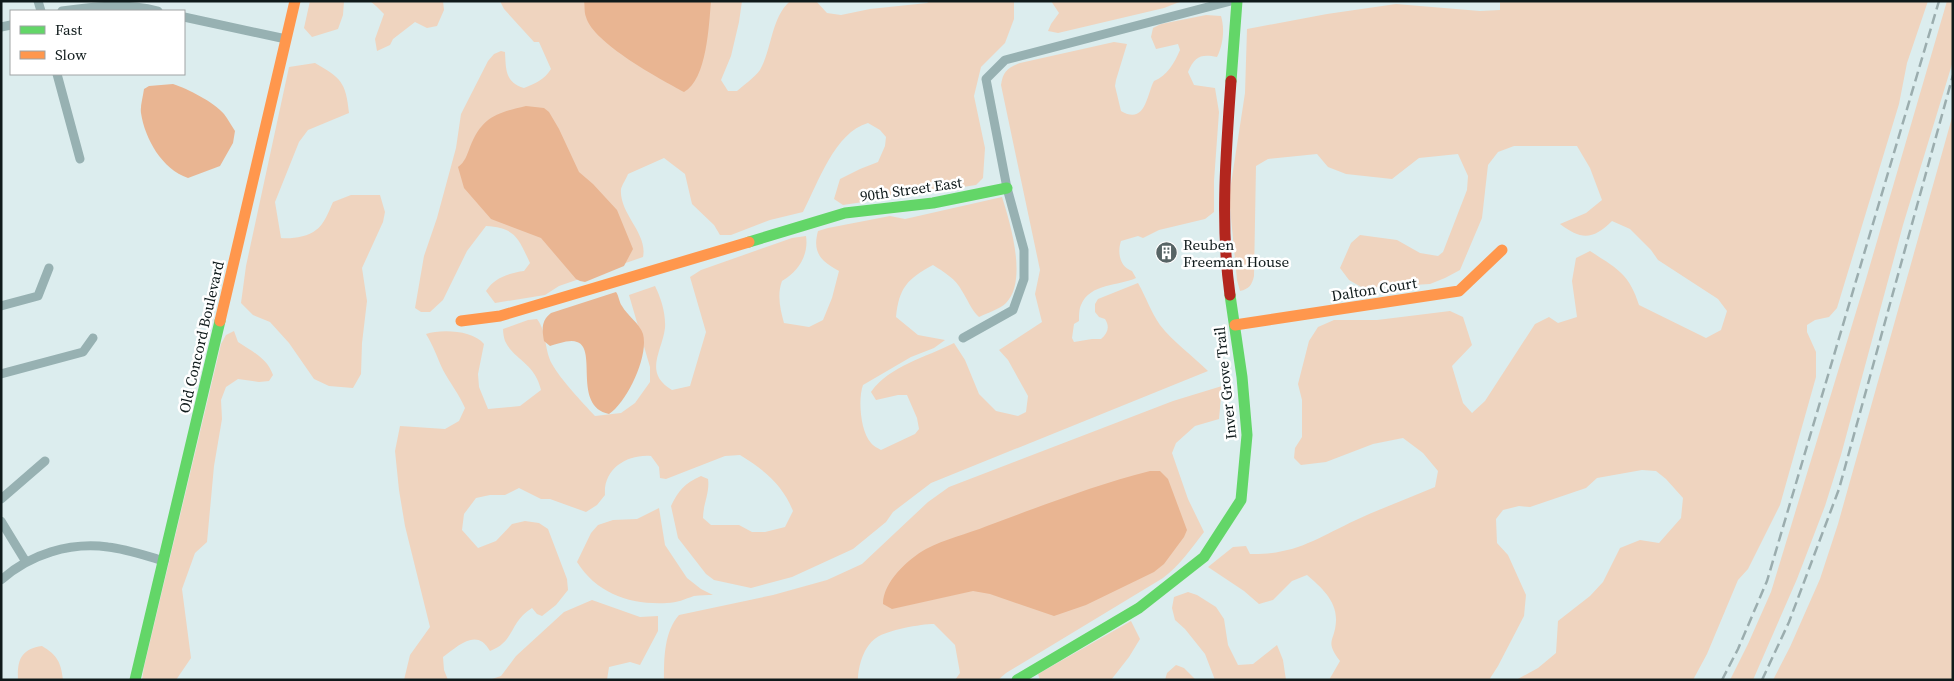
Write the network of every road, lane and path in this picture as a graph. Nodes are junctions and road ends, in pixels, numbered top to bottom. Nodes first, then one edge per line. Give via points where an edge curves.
1 (295, 1) edge
2 (1231, 1) edge
3 (1237, 1) edge
4 (69, 10) edge
5 (154, 10) edge
6 (185, 17) edge
7 (286, 39) junction
8 (57, 75) edge
9 (80, 159) dead end
10 (1007, 188) junction
11 (1502, 250) dead end
12 (49, 268) dead end
13 (1, 306) edge
14 (461, 321) dead end
15 (1235, 325) junction
16 (93, 338) dead end
17 (964, 338) dead end
18 (1, 374) edge
19 (45, 461) dead end
20 (1, 499) edge
21 (1, 520) edge
22 (164, 561) junction
23 (26, 562) junction
24 (1, 580) edge
25 (135, 680) edge
26 (1016, 680) edge

1 - 7 street, Old Concord Boulevard
2 - 10 street via 1005,60 986,79
3 - 15 street, Inver Grove Trail via 1224,181 1226,266
4 - 5 street via 103,5
6 - 7 street
7 - 22 street, Old Concord Boulevard
8 - 9 street
10 - 14 street, 90th Street East via 934,203 845,213 500,316
10 - 17 street via 1024,250 1024,279 1014,310
11 - 15 street, Dalton Court via 1459,291
12 - 13 street via 38,296
15 - 26 street, Inver Grove Trail via 1247,436 1241,500 1204,557 1139,608
16 - 18 street via 83,352
19 - 20 street
21 - 23 street
22 - 23 street via 123,550 79,546
22 - 25 street, Old Concord Boulevard
23 - 24 street

